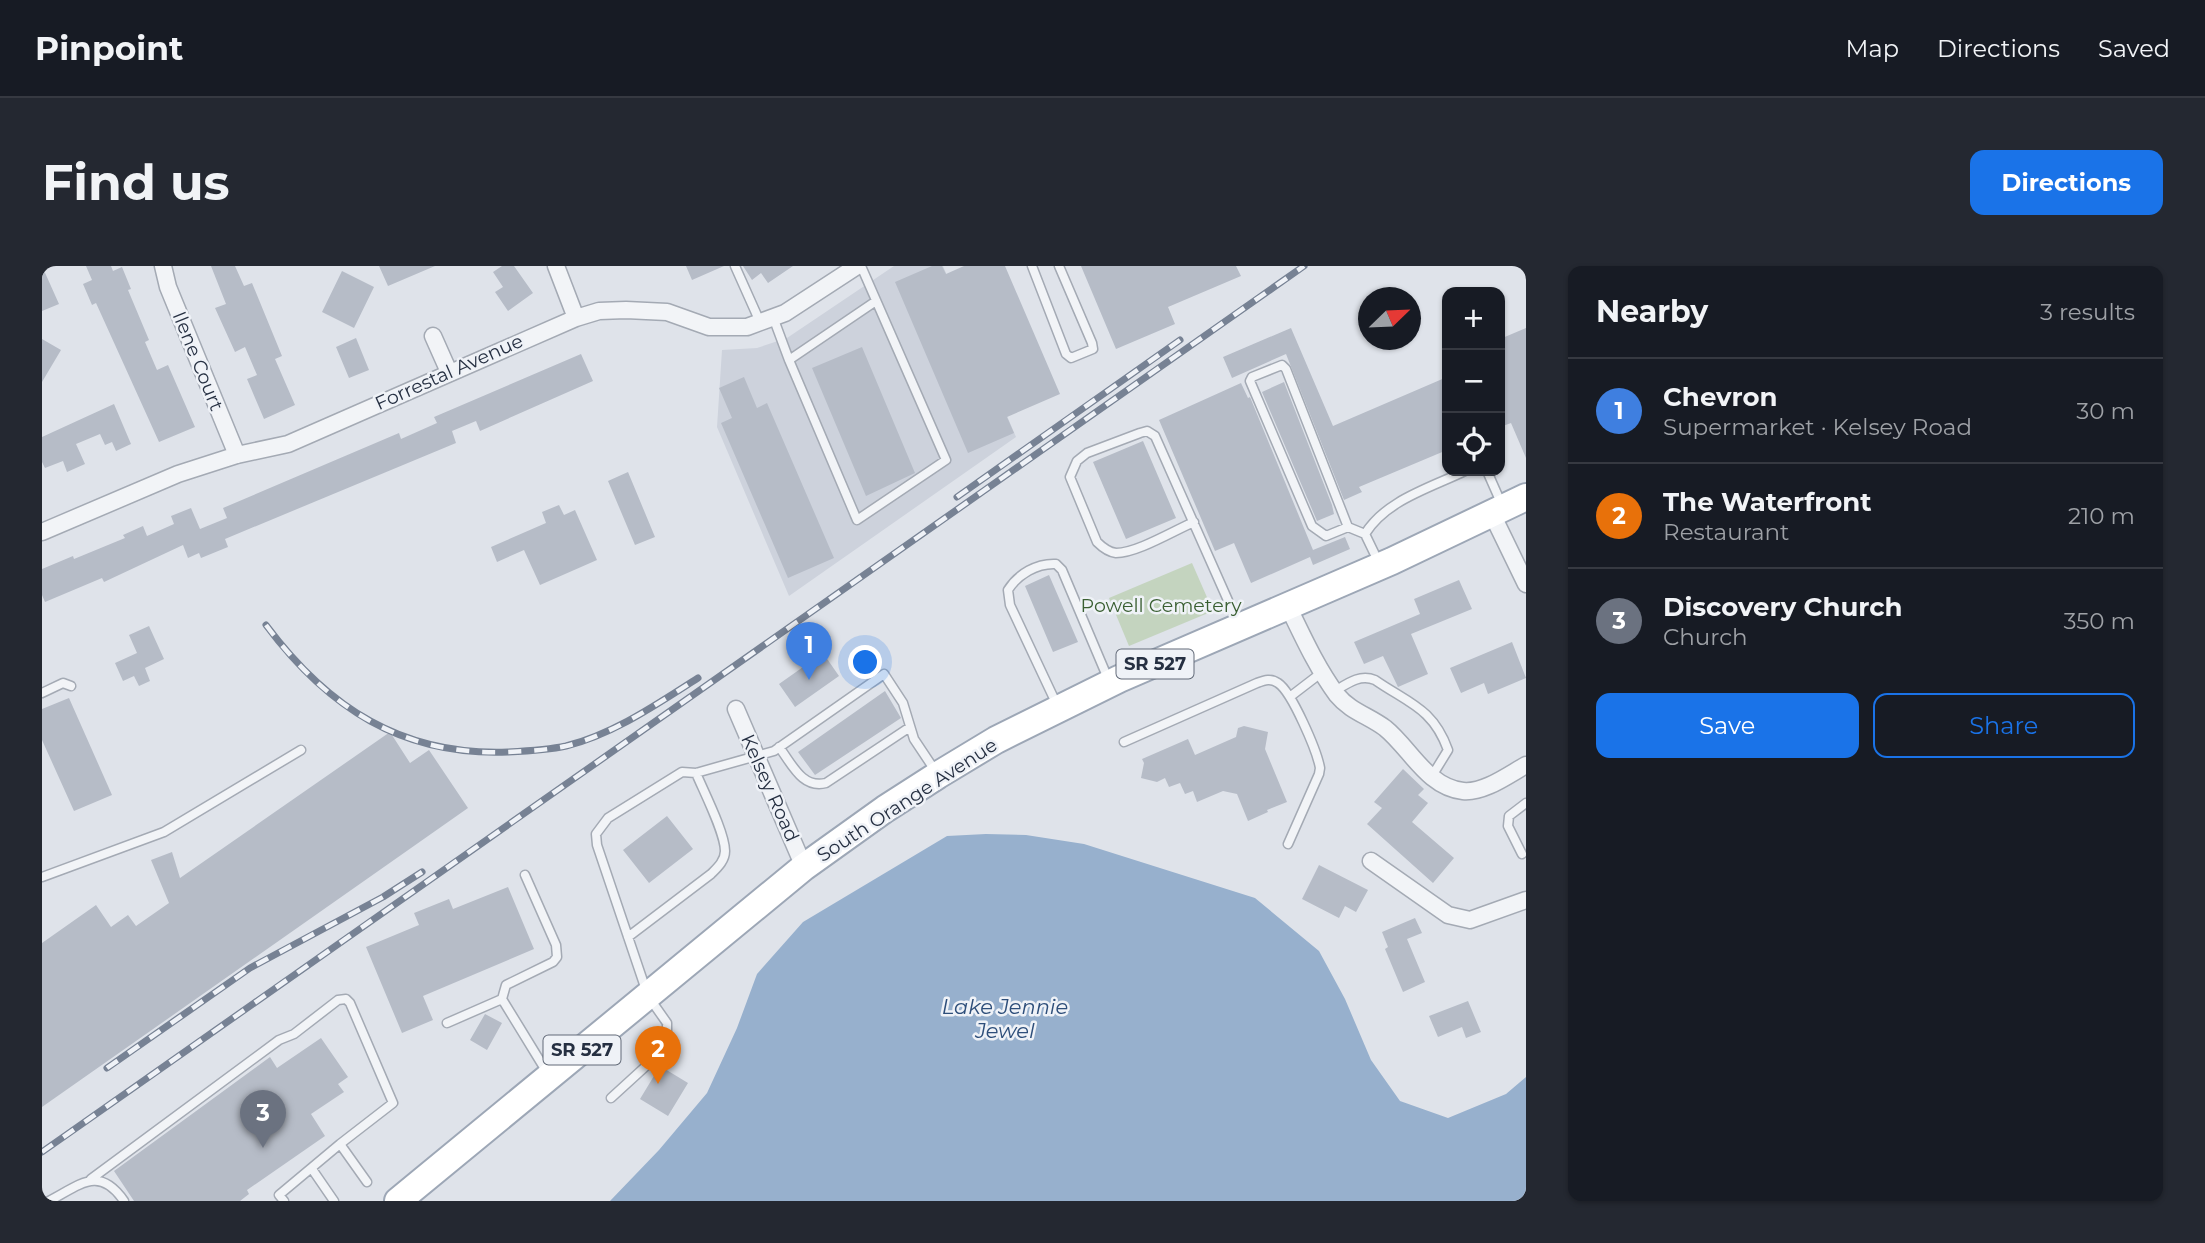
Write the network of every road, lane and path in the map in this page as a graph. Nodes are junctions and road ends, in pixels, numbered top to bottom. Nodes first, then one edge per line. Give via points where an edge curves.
1 (163, 266) edge
2 (556, 266) edge
3 (735, 266) edge
4 (859, 266) edge
5 (1032, 266) edge
6 (1059, 266) edge
7 (876, 301) junction
8 (576, 318) junction
9 (766, 319) junction
10 (433, 336) dead end
11 (789, 360) junction
12 (449, 372) junction
13 (237, 455) junction
14 (1454, 476) edge
15 (1490, 476) edge
16 (1507, 506) edge
17 (1194, 523) junction
18 (1348, 527) junction
19 (42, 532) edge
20 (1365, 534) junction
21 (1380, 566) junction
22 (1526, 584) edge
23 (1288, 606) junction
24 (1240, 627) junction
25 (1321, 673) junction
26 (1110, 683) junction
27 (71, 686) dead end
28 (1335, 691) junction
29 (42, 693) edge
30 (1291, 696) junction
31 (1058, 708) junction
32 (736, 709) dead end
33 (910, 727) junction
34 (1124, 742) dead end
35 (779, 747) junction
36 (300, 750) dead end
37 (756, 757) junction
38 (1526, 765) edge
39 (696, 773) junction
40 (938, 775) junction
41 (1432, 776) junction
42 (1526, 803) edge
43 (1288, 844) dead end
44 (1522, 854) dead end
45 (1371, 861) dead end
46 (804, 867) junction
47 (525, 876) dead end
48 (42, 877) edge
49 (1526, 900) edge
50 (628, 937) junction
51 (648, 996) junction
52 (502, 999) junction
53 (447, 1023) dead end
54 (550, 1076) junction
55 (611, 1098) dead end
56 (340, 1143) junction
57 (312, 1169) junction
58 (91, 1179) junction
59 (367, 1182) dead end
60 (282, 1198) edge
61 (49, 1201) edge
62 (124, 1201) edge
63 (270, 1201) edge
64 (334, 1201) edge
65 (398, 1201) edge

1 - 13 street, Ilene Court
2 - 8 street
3 - 9 lane
4 - 7 lane
4 - 9 street, Forrestal Avenue via 785,313
5 - 6 lane via 1070,358 1093,349
7 - 11 lane
7 - 11 lane via 946,460 857,520
8 - 9 street, Forrestal Avenue via 599,311 667,312 709,327 747,327
8 - 12 street, Forrestal Avenue
9 - 11 lane
10 - 12 street
12 - 13 street, Forrestal Avenue via 288,444
13 - 19 street, Forrestal Avenue via 178,474
14 - 20 lane via 1386,508
15 - 16 lane
16 - 21 main road, South Orange Avenue / SR 527
16 - 22 street
17 - 17 lane via 1155,436 1147,431 1077,461 1070,477 1103,549 1115,553 1136,548
17 - 24 lane
18 - 18 lane via 1326,536 1312,526 1252,377 1282,365 1286,369
18 - 20 lane
20 - 21 lane
21 - 23 main road, South Orange Avenue / SR 527
23 - 24 main road, South Orange Avenue / SR 527
23 - 25 street
24 - 26 main road, South Orange Avenue / SR 527
25 - 28 street
25 - 30 lane
26 - 31 main road, South Orange Avenue / SR 527
26 - 31 lane via 1062,570 1056,564 1030,570 1008,590 1010,605
27 - 29 lane via 63,683
28 - 41 street via 1353,710 1386,729
28 - 41 lane via 1366,677 1429,716 1448,750
30 - 34 lane via 1279,683 1266,680
30 - 43 lane via 1320,768
31 - 40 main road, South Orange Avenue / SR 527
32 - 37 street, Kelsey Road
33 - 35 lane via 819,785 805,781
33 - 35 lane via 903,703 884,674
33 - 40 lane
35 - 37 lane
36 - 48 lane via 164,832
37 - 39 lane
37 - 46 street, Kelsey Road
38 - 41 street via 1486,786 1465,791
39 - 50 lane via 722,837 725,852 721,864
39 - 50 lane via 682,772 657,787 608,818 596,834
40 - 46 main road, South Orange Avenue / SR 527
42 - 44 lane via 1509,816 1507,826
45 - 49 street via 1448,915 1470,920
46 - 51 main road, South Orange Avenue / SR 527
47 - 52 lane via 557,957 506,985
50 - 51 lane
51 - 54 main road, South Orange Avenue / SR 527
51 - 55 lane via 667,1023 667,1039 657,1056
52 - 53 lane
52 - 54 lane
54 - 65 main road, South Orange Avenue / SR 527
56 - 57 lane
56 - 58 lane via 393,1103 345,999 279,1040
56 - 59 lane
57 - 60 lane
57 - 64 lane
58 - 61 lane
58 - 62 lane via 115,1188
60 - 63 lane

